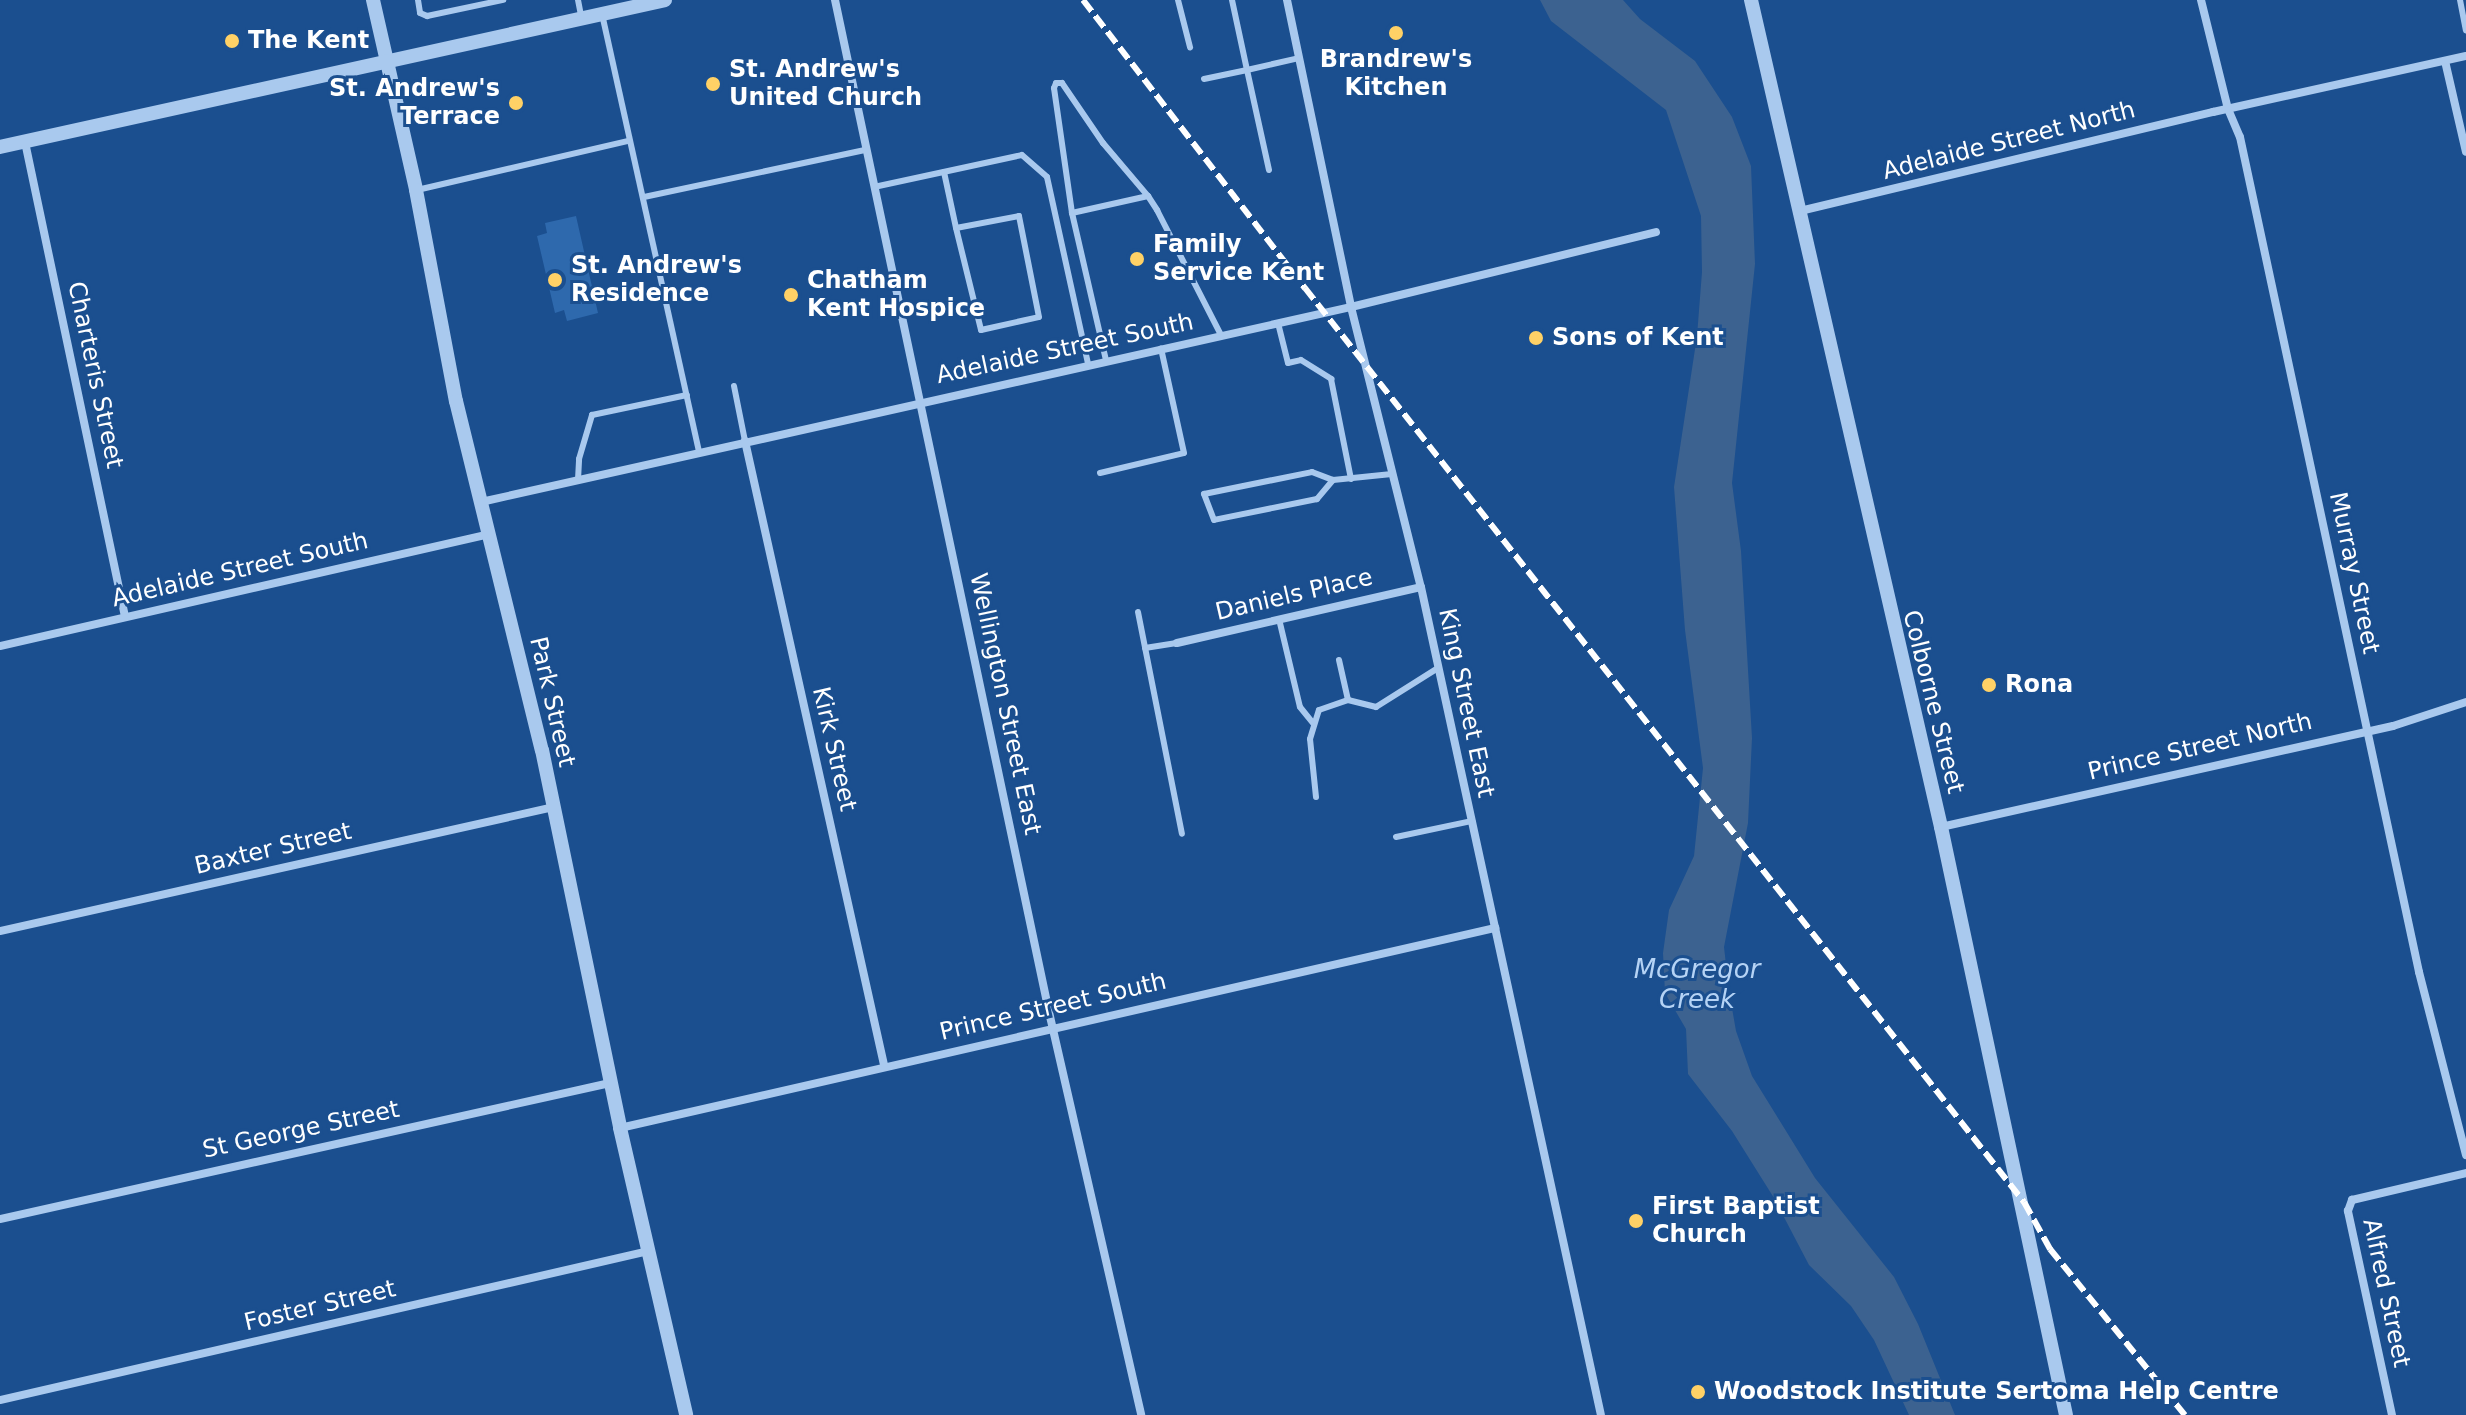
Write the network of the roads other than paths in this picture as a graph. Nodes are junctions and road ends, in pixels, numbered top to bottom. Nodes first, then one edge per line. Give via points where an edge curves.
1 (373, 0) edge
2 (418, 0) edge
3 (503, 0) edge
4 (578, 0) edge
5 (665, 0) edge
6 (835, 0) edge
7 (1178, 0) edge
8 (1232, 0) edge
9 (1287, 0) edge
10 (1751, 0) edge
11 (2201, 0) edge
12 (2460, 0) edge
13 (602, 14) junction
14 (582, 18) junction
15 (2466, 30) edge
16 (1190, 47) dead end
17 (2466, 56) edge
18 (1299, 58) junction
19 (387, 61) junction
20 (2445, 61) junction
21 (1247, 70) junction
22 (1204, 79) dead end
23 (2228, 109) junction
24 (628, 141) junction
25 (25, 142) junction
26 (0, 147) edge
27 (866, 150) junction
28 (2466, 152) edge
29 (1269, 170) dead end
30 (944, 172) junction
31 (874, 187) junction
32 (416, 190) junction
33 (1148, 196) junction
34 (644, 197) junction
35 (1800, 211) junction
36 (1072, 213) junction
37 (956, 228) junction
38 (1656, 232) dead end
39 (1351, 307) junction
40 (1278, 323) junction
41 (1221, 335) junction
42 (1161, 348) junction
43 (1106, 360) junction
44 (1088, 364) junction
45 (734, 386) dead end
46 (687, 395) junction
47 (918, 402) junction
48 (745, 441) junction
49 (699, 452) junction
50 (1100, 473) dead end
51 (1392, 474) junction
52 (1351, 479) junction
53 (578, 480) junction
54 (1333, 480) junction
55 (481, 502) junction
56 (490, 534) junction
57 (1421, 587) junction
58 (1138, 612) dead end
59 (125, 617) junction
60 (1279, 619) junction
61 (1177, 643) joint
62 (0, 646) edge
63 (1145, 648) junction
64 (1339, 660) dead end
65 (1438, 668) junction
66 (1348, 700) junction
67 (2466, 702) edge
68 (1314, 724) junction
69 (2367, 731) junction
70 (1316, 797) dead end
71 (554, 807) junction
72 (1472, 821) junction
73 (1941, 827) junction
74 (1182, 834) dead end
75 (1396, 837) dead end
76 (1495, 928) junction
77 (0, 931) edge
78 (1053, 1028) junction
79 (884, 1065) junction
80 (610, 1083) junction
81 (620, 1128) junction
82 (2465, 1148) edge
83 (2466, 1173) edge
84 (0, 1219) edge
85 (649, 1251) junction
86 (0, 1400) edge
87 (686, 1415) edge
88 (1141, 1415) edge
89 (1601, 1415) edge
90 (2066, 1415) edge
91 (2392, 1415) edge

1 - 19 street, Park Street
2 - 3 lane via 420,13 427,16
4 - 14 lane
5 - 13 street
6 - 27 street, Wellington Street East
7 - 16 lane
8 - 21 lane
9 - 18 street, King Street East
10 - 35 street, Colborne Street
11 - 23 street, Murray Street
12 - 15 lane
13 - 14 street
13 - 24 lane
14 - 19 street
17 - 20 street, Adelaide Street North
18 - 21 lane
18 - 39 street, King Street East
19 - 25 street
19 - 32 street, Park Street
20 - 23 street, Adelaide Street North
20 - 28 street
21 - 22 lane
21 - 29 lane
23 - 35 street, Adelaide Street North
23 - 69 street, Murray Street via 2240,137
24 - 32 lane
24 - 34 lane
25 - 26 street
25 - 59 street, Charteris Street
27 - 31 street, Wellington Street East
27 - 34 lane
30 - 31 lane
30 - 37 lane
30 - 44 lane via 1022,155 1047,177
31 - 47 street, Wellington Street East
32 - 55 street, Park Street
33 - 36 lane
33 - 36 lane via 1062,83 1056,83
33 - 41 lane
34 - 46 lane
35 - 73 street, Colborne Street
36 - 43 lane
37 - 37 lane via 981,330 1039,317 1019,216
38 - 39 street, Adelaide Street South
39 - 40 street, Adelaide Street South
39 - 51 street, King Street East
40 - 41 street, Adelaide Street South
40 - 52 lane via 1288,363 1301,360 1331,379
41 - 42 street, Adelaide Street South
42 - 43 street, Adelaide Street South
42 - 50 lane via 1184,453
43 - 44 street, Adelaide Street South
44 - 47 street, Adelaide Street South
45 - 48 lane
46 - 49 lane
46 - 53 lane via 592,415
47 - 48 street, Adelaide Street South
47 - 78 street, Wellington Street East
48 - 49 street, Adelaide Street South
48 - 79 street, Kirk Street
49 - 53 street, Adelaide Street South
51 - 52 lane
51 - 57 street, King Street East
52 - 54 lane
53 - 55 street, Adelaide Street South
54 - 54 lane via 1312,472 1204,494 1214,520 1317,499
55 - 56 street, Park Street
56 - 59 street, Adelaide Street South
56 - 71 street, Park Street
57 - 60 street, Daniels Place
57 - 65 street, King Street East
58 - 63 lane
59 - 62 street, Adelaide Street South
60 - 61 street, Daniels Place
60 - 68 lane via 1300,707
61 - 63 lane
63 - 74 lane
64 - 66 lane
65 - 66 lane via 1376,707
65 - 72 street, King Street East
66 - 68 lane via 1319,710
67 - 69 street, Prince Street North
68 - 70 lane via 1310,739
69 - 73 street, Prince Street North
69 - 82 street, Murray Street via 2419,972
71 - 77 street, Baxter Street
71 - 80 street, Park Street
72 - 75 lane
72 - 76 street, King Street East
73 - 90 street, Colborne Street
76 - 78 street, Prince Street South
76 - 89 street, King Street East
78 - 79 street, Prince Street South
78 - 88 street, Wellington Street East
79 - 81 street, Prince Street South
80 - 81 street, Park Street
80 - 84 street, St George Street
81 - 85 street, Park Street
83 - 91 street, Alfred Street via 2352,1200 2348,1211
85 - 86 street, Foster Street
85 - 87 street, Park Street

